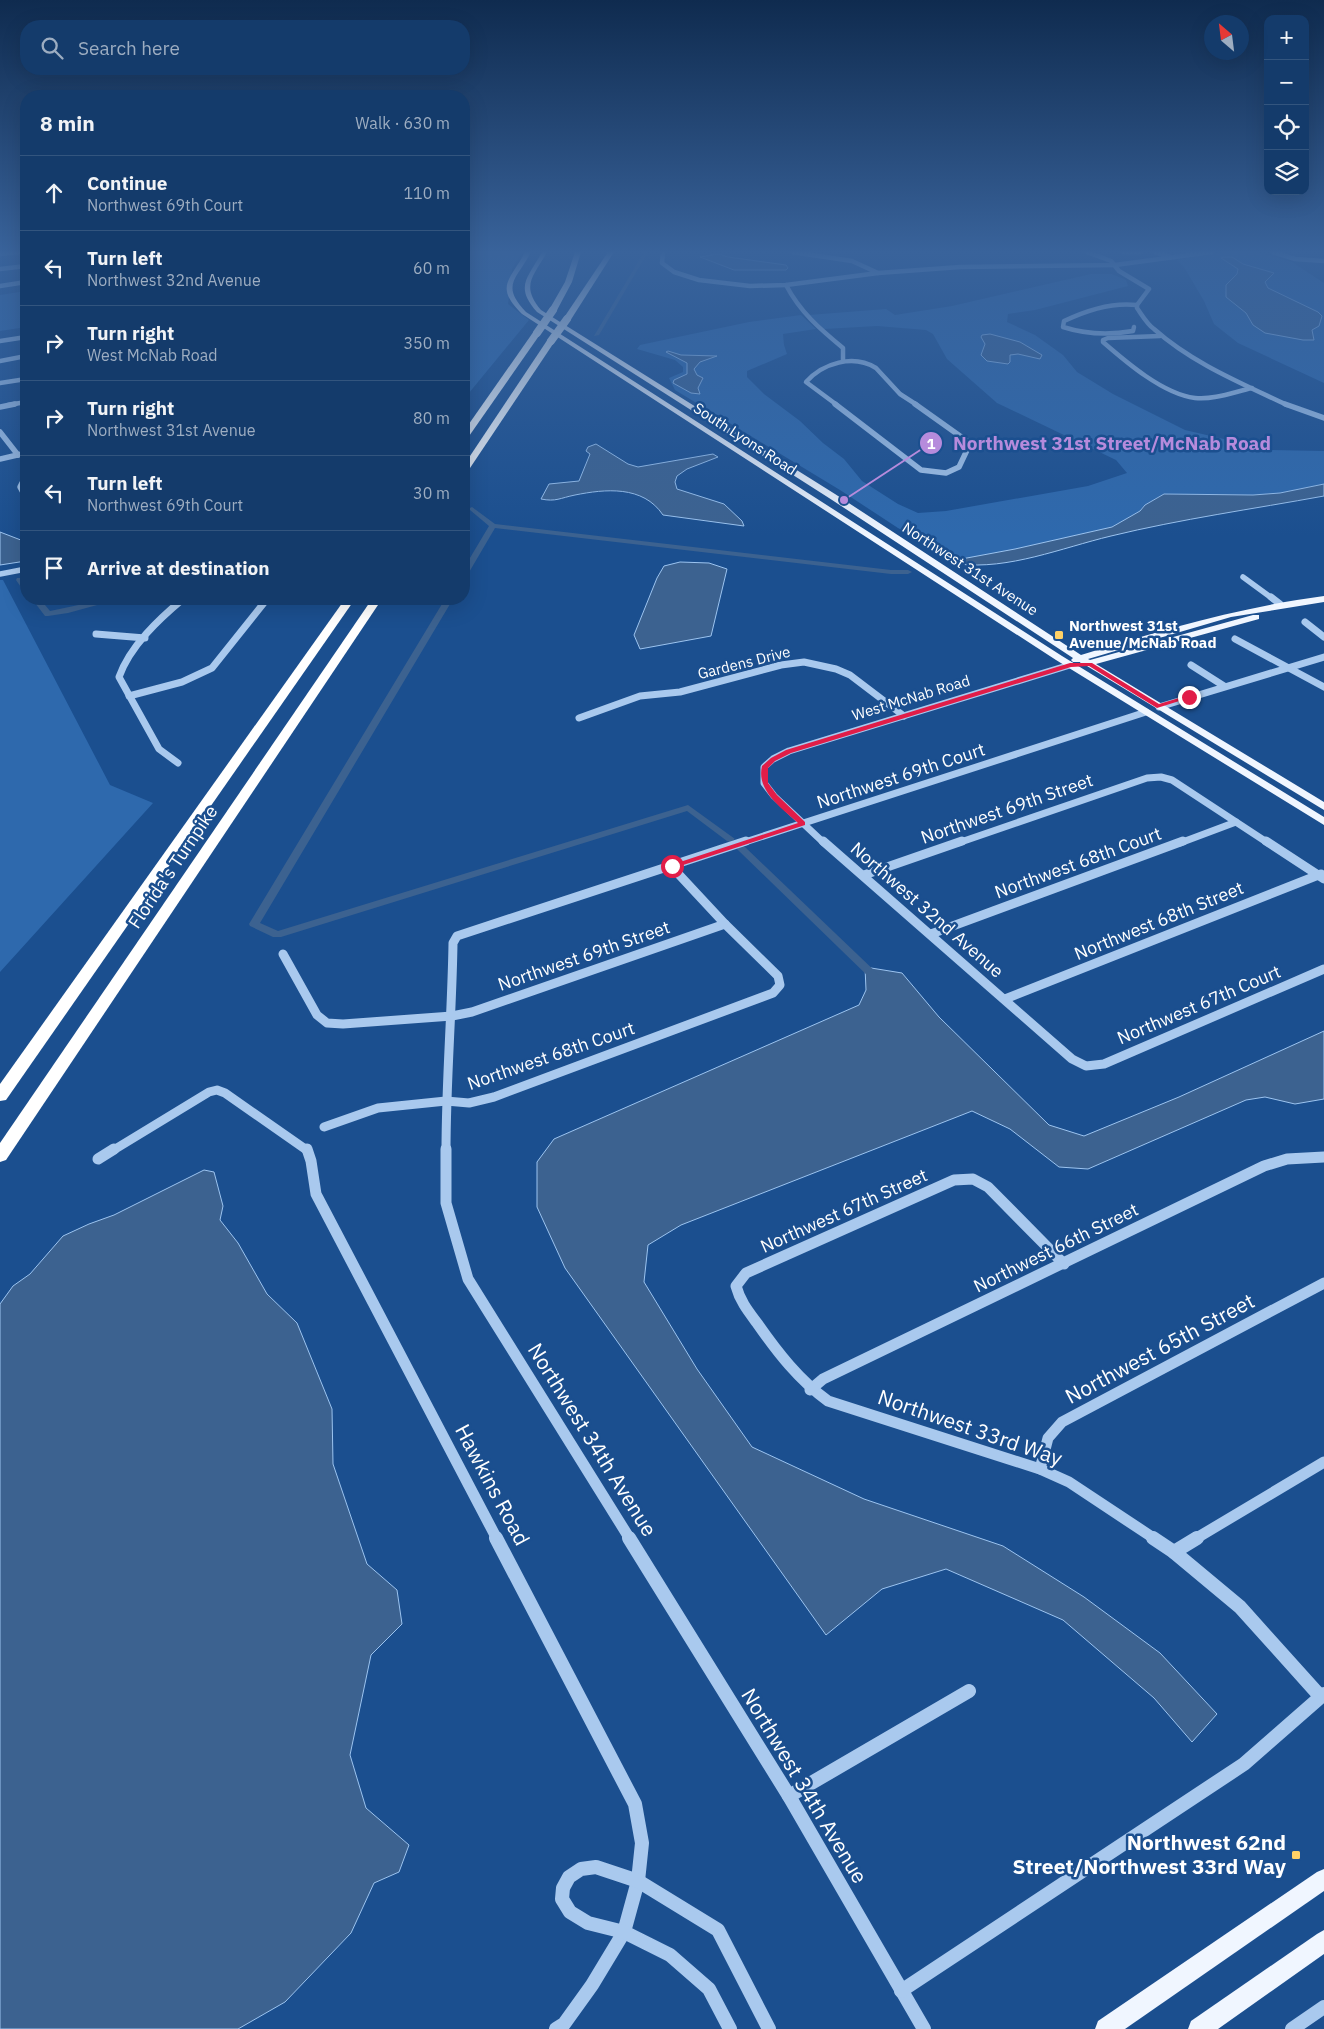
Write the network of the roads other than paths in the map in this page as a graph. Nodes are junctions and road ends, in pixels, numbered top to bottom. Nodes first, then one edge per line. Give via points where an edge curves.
1 (527, 347) edge
2 (548, 347) edge
3 (577, 347) edge
4 (595, 347) edge
5 (841, 347) edge
6 (1109, 347) edge
7 (1176, 347) edge
8 (20, 357) edge
9 (843, 360) junction
10 (0, 361) edge
11 (20, 379) edge
12 (0, 383) edge
13 (1252, 388) junction
14 (20, 403) edge
15 (0, 406) edge
16 (1324, 418) edge
17 (720, 426) junction
18 (470, 428) edge
19 (705, 430) junction
20 (0, 432) edge
21 (18, 455) joint
22 (0, 459) edge
23 (470, 461) edge
24 (20, 570) edge
25 (0, 574) edge
26 (1243, 578) dead end
27 (960, 595) joint
28 (1324, 599) edge
29 (1280, 604) junction
30 (176, 605) edge
31 (262, 605) edge
32 (346, 605) edge
33 (373, 605) edge
34 (1324, 606) edge
35 (1305, 622) dead end
36 (96, 634) dead end
37 (1324, 637) edge
38 (145, 638) junction
39 (1235, 639) dead end
40 (1324, 657) edge
41 (1080, 658) junction
42 (1090, 664) junction
43 (1070, 665) junction
44 (1191, 665) dead end
45 (1287, 667) junction
46 (1224, 686) junction
47 (1324, 687) edge
48 (129, 696) junction
49 (1159, 707) junction
50 (1146, 712) junction
51 (904, 716) junction
52 (579, 718) dead end
53 (178, 762) dead end
54 (764, 768) joint
55 (1324, 807) edge
56 (1236, 822) junction
57 (1324, 822) edge
58 (803, 824) junction
59 (672, 866) junction
60 (864, 875) junction
61 (1322, 876) edge
62 (725, 924) junction
63 (931, 934) junction
64 (283, 954) dead end
65 (1324, 969) edge
66 (780, 985) joint
67 (1005, 999) junction
68 (452, 1016) junction
69 (1086, 1066) joint
70 (0, 1096) edge
71 (446, 1101) junction
72 (324, 1127) dead end
73 (0, 1156) edge
74 (1324, 1157) edge
75 (98, 1159) dead end
76 (1064, 1264) junction
77 (1324, 1284) edge
78 (736, 1286) joint
79 (810, 1390) junction
80 (1324, 1462) edge
81 (1040, 1470) junction
82 (1174, 1552) junction
83 (969, 1691) dead end
84 (1322, 1695) edge
85 (789, 1796) junction
86 (1324, 1879) edge
87 (638, 1880) junction
88 (624, 1932) junction
89 (1324, 1941) edge
90 (901, 1991) junction
91 (1324, 2007) edge
92 (556, 2029) edge
93 (730, 2029) edge
94 (769, 2029) edge
95 (924, 2029) edge
96 (1106, 2029) edge
97 (1199, 2029) edge
98 (1292, 2029) edge

1 - 18 highway, bridge
2 - 23 highway, bridge
3 - 19 main road, South Lyons Road
4 - 17 main road, Northwest 31st Avenue
5 - 9 street
6 - 13 street via 1179,394 1196,398
7 - 13 street
8 - 10 street
9 - 9 street via 812,375 806,382 921,470 936,473 954,471 959,467 968,448 967,441 900,394 876,368
11 - 12 street
13 - 16 street
14 - 15 street
17 - 19 main road
17 - 41 main road, Northwest 31st Avenue
19 - 27 main road, South Lyons Road
20 - 21 street
21 - 22 street
24 - 25 street
26 - 29 street
27 - 43 main road, Northwest 31st Avenue
28 - 29 main road, West McNab Road
29 - 41 main road, West McNab Road via 1217,617
30 - 38 street
31 - 48 street via 212,668 182,683
32 - 70 highway, Florida's Turnpike
33 - 73 highway, Florida's Turnpike
34 - 42 main road, West McNab Road via 1237,621
35 - 37 street
36 - 38 street
38 - 48 street via 120,668 119,677
39 - 45 street
40 - 45 street
41 - 42 main road, Northwest 31st Avenue
41 - 43 main road, West McNab Road
42 - 43 main road, West McNab Road
42 - 49 main road, Northwest 31st Avenue
43 - 50 main road, Northwest 31st Avenue
43 - 51 street, West McNab Road
44 - 46 street
45 - 46 street
45 - 47 street
46 - 49 street
48 - 53 street via 159,749
49 - 55 main road, Northwest 31st Avenue
50 - 57 main road, Northwest 31st Avenue
50 - 58 street, Northwest 69th Court
51 - 52 street, Gardens Drive via 850,676 836,669 804,662 680,692 640,696
51 - 54 street, West McNab Road via 789,751
54 - 58 street, Northwest 32nd Avenue via 764,784
56 - 60 street, Northwest 69th Street via 1172,780 1147,778
56 - 61 street
56 - 63 street, Northwest 68th Court
58 - 59 street, Northwest 69th Court
58 - 60 street, Northwest 32nd Avenue
59 - 62 street
59 - 68 street, Northwest 69th Court via 457,936 453,944
60 - 63 street, Northwest 32nd Avenue
61 - 67 street, Northwest 68th Street
62 - 66 street via 778,976
62 - 68 street, Northwest 69th Street via 472,1012
63 - 67 street, Northwest 32nd Avenue
64 - 68 street via 317,1015 327,1023
65 - 69 street, Northwest 67th Court via 1104,1064
66 - 71 street, Northwest 68th Court via 773,993 494,1097 469,1103
67 - 69 street, Northwest 32nd Avenue via 1072,1059
68 - 71 street, Northwest 34th Avenue
71 - 72 street, Northwest 68th Court via 378,1108
71 - 85 street, Northwest 34th Avenue via 446,1203 468,1279
74 - 76 street, Northwest 66th Street via 1287,1159 1264,1166
75 - 87 street, Hawkins Road via 217,1090 308,1150 316,1194 635,1804 642,1843
76 - 78 street, Northwest 67th Street via 988,1187 973,1179 954,1180 746,1273
76 - 79 street, Northwest 66th Street via 822,1379
77 - 81 street, Northwest 65th Street via 1062,1422 1047,1438
78 - 79 street, Northwest 33rd Way via 739,1298
79 - 81 street, Northwest 33rd Way via 828,1401
80 - 82 street
81 - 82 street, Northwest 33rd Way via 1069,1482
82 - 84 street, Northwest 33rd Way via 1240,1607
83 - 85 street
84 - 90 street via 1244,1764
85 - 90 street, Northwest 34th Avenue
86 - 96 main road
87 - 88 street
87 - 88 street via 596,1867 581,1869 569,1876 563,1888 562,1899 570,1912 588,1923
87 - 94 street via 718,1930
88 - 92 street via 592,1985 564,2024
88 - 93 street via 670,1955 709,1989
89 - 97 main road
90 - 95 street, Northwest 34th Avenue
91 - 98 street

